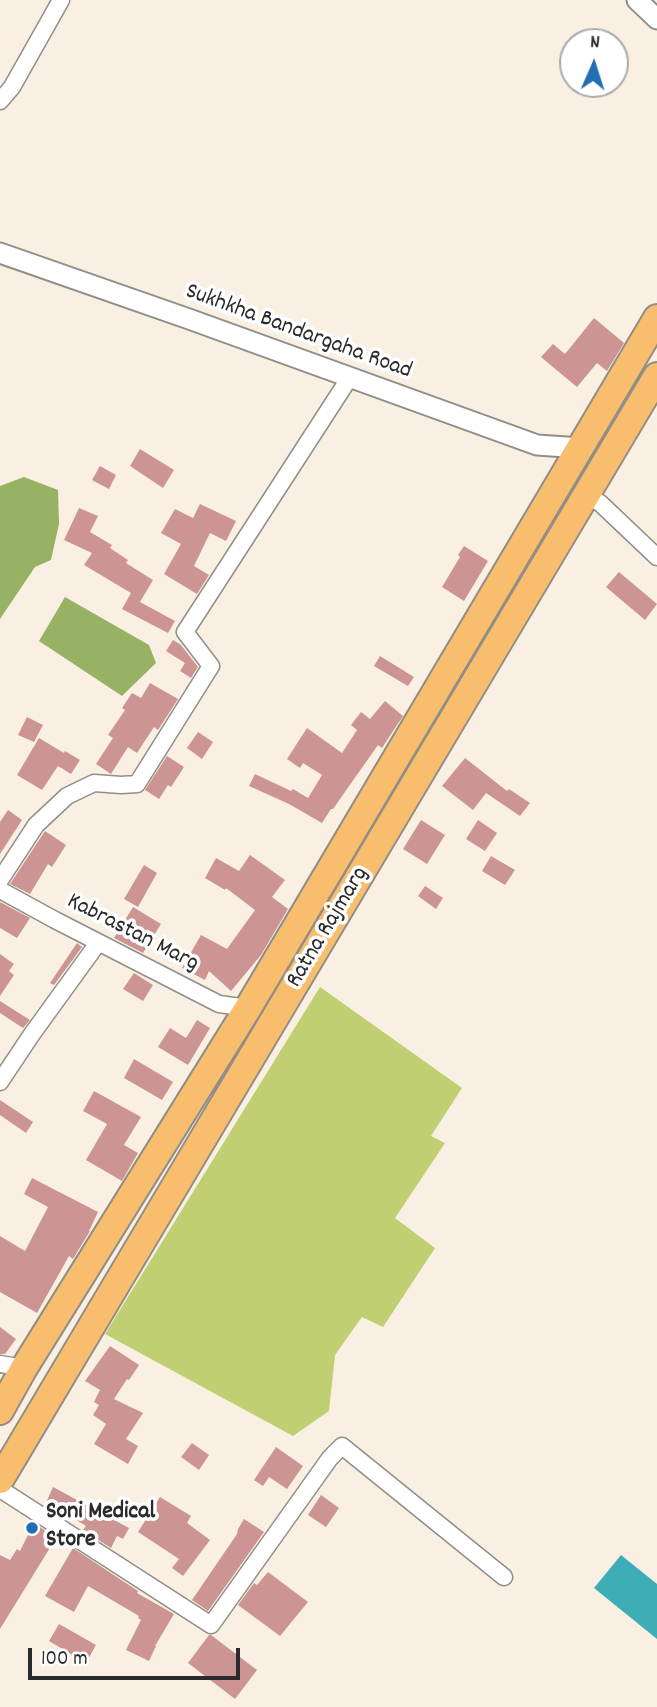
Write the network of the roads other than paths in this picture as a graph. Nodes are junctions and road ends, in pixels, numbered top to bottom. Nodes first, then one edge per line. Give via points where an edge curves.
1 (61, 0) edge
2 (637, 0) edge
3 (657, 19) edge
4 (0, 102) edge
5 (0, 253) edge
6 (657, 318) edge
7 (657, 376) edge
8 (350, 377) junction
9 (581, 447) junction
10 (587, 495) junction
11 (657, 557) edge
12 (0, 880) edge
13 (0, 890) edge
14 (98, 943) junction
15 (248, 1008) junction
16 (0, 1082) edge
17 (12, 1366) edge
18 (0, 1411) edge
19 (0, 1480) edge
20 (0, 1489) edge
21 (504, 1577) dead end

1 - 4 street
2 - 3 street
5 - 8 street, Sukhkha Bandargaha Road
6 - 9 highway, Ratna Rajmarg
7 - 10 highway, Ratna Rajmarg
8 - 9 street, Sukhkha Bandargaha Road via 537,445
8 - 12 street via 185,632 211,666 137,784 94,783 67,796 36,825
9 - 15 highway, Ratna Rajmarg
10 - 11 street
10 - 19 highway, Ratna Rajmarg
13 - 14 street, Kabrastan Marg
14 - 15 street, Kabrastan Marg via 219,1004
14 - 16 street
15 - 17 highway, Ratna Rajmarg
17 - 18 highway, Ratna Rajmarg
20 - 21 street via 211,1625 341,1446

